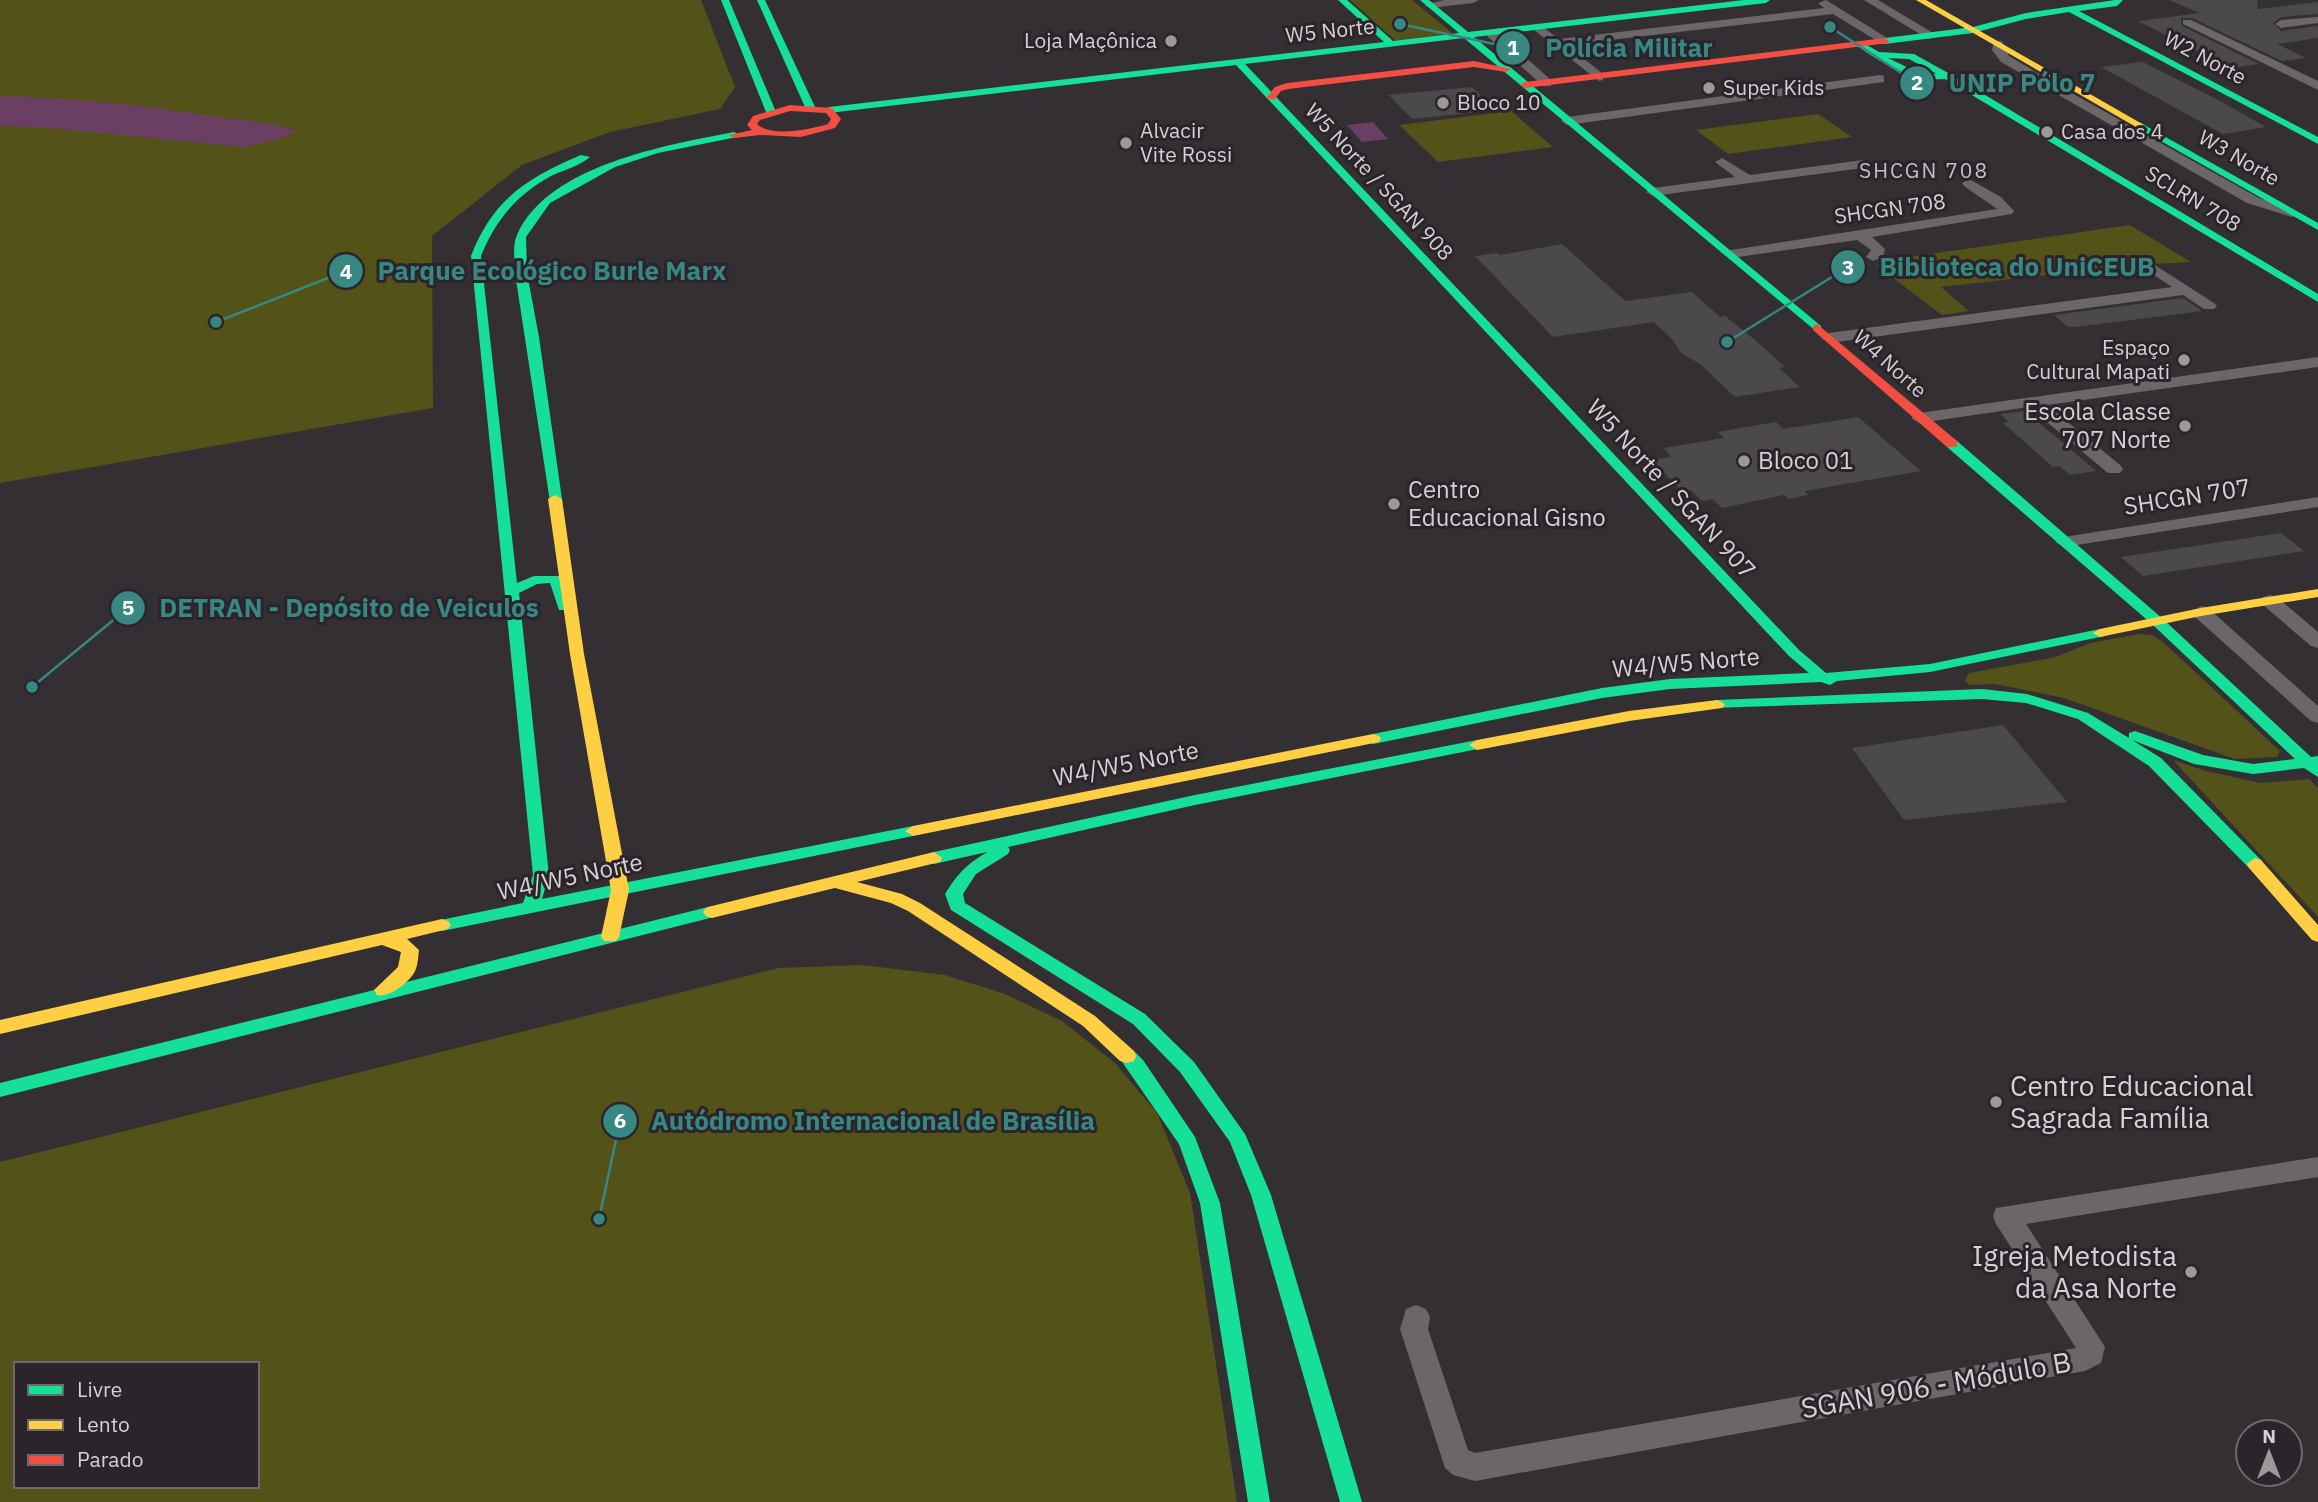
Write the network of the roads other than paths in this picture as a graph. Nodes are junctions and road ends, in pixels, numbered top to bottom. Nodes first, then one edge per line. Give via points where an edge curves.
1 (725, 0) edge
2 (761, 0) edge
3 (1342, 0) edge
4 (1473, 0) edge
5 (1766, 0) edge
6 (1819, 0) edge
7 (1870, 0) edge
8 (1920, 0) edge
9 (1951, 0) edge
10 (2119, 0) edge
11 (1427, 2) edge
12 (1835, 10) junction
13 (2072, 11) junction
14 (2318, 20) edge
15 (1991, 22) junction
16 (2188, 22) dead end
17 (2281, 24) dead end
18 (1535, 27) junction
19 (1973, 30) junction
20 (1491, 33) junction
21 (1467, 36) junction
22 (1932, 36) junction
23 (1556, 43) junction
24 (1998, 44) junction
25 (1392, 46) junction
26 (1482, 48) junction
27 (1882, 48) junction
28 (2021, 57) junction
29 (2052, 57) junction
30 (1238, 62) junction
31 (1506, 69) junction
32 (2076, 70) dead end
33 (2049, 74) junction
34 (1250, 75) junction
35 (1599, 77) junction
36 (1880, 79) dead end
37 (1548, 83) junction
38 (2101, 83) dead end
39 (1525, 85) junction
40 (2318, 86) edge
41 (1271, 98) junction
42 (810, 107) junction
43 (831, 118) junction
44 (762, 121) junction
45 (1567, 121) junction
46 (2318, 141) edge
47 (630, 142) dead end
48 (605, 149) dead end
49 (1722, 162) dead end
50 (1863, 164) dead end
51 (1748, 180) junction
52 (1969, 183) dead end
53 (1653, 192) junction
54 (2297, 215) junction
55 (2318, 227) edge
56 (1860, 235) junction
57 (1731, 254) junction
58 (1872, 257) dead end
59 (2153, 268) dead end
60 (2186, 290) junction
61 (2318, 299) edge
62 (2210, 306) dead end
63 (1489, 330) joint
64 (1829, 338) junction
65 (2318, 362) edge
66 (2033, 402) junction
67 (1919, 418) junction
68 (2114, 469) dead end
69 (2318, 502) edge
70 (504, 512) junction
71 (2064, 542) junction
72 (563, 555) junction
73 (512, 591) junction
74 (2318, 593) edge
75 (2270, 601) junction
76 (2201, 612) junction
77 (2158, 622) junction
78 (2318, 642) edge
79 (577, 654) junction
80 (1979, 659) junction
81 (1822, 677) junction
82 (1982, 694) junction
83 (1889, 698) junction
84 (2082, 716) junction
85 (2318, 717) edge
86 (2314, 765) edge
87 (1022, 837) junction
88 (759, 860) junction
89 (837, 883) junction
90 (620, 890) junction
91 (771, 900) junction
92 (530, 909) junction
93 (2318, 936) edge
94 (611, 937) junction
95 (378, 938) junction
96 (376, 994) junction
97 (0, 1027) edge
98 (0, 1090) edge
99 (2318, 1167) edge
100 (1416, 1317) dead end
101 (1259, 1502) edge
102 (1351, 1502) edge

1 - 44 main road
2 - 42 main road
3 - 25 main road
4 - 11 street
5 - 18 main road, W5 Norte
6 - 12 street
7 - 22 street
8 - 19 main road, W3 Norte
9 - 15 main road
10 - 13 main road
11 - 21 main road, W4 Norte
12 - 23 street
12 - 27 street
13 - 15 main road
13 - 46 main road, W2 Norte
14 - 17 street
15 - 19 main road
15 - 29 main road
16 - 40 street
18 - 20 main road, W5 Norte
18 - 23 street
19 - 22 main road
19 - 24 main road, W3 Norte
20 - 21 main road, W5 Norte
20 - 37 street
21 - 25 main road, W5 Norte
21 - 26 main road, W4 Norte
22 - 27 main road
23 - 35 street
24 - 28 main road, W3 Norte
24 - 54 street, SCLRN 708 via 2005,59 2064,94 2252,201
25 - 30 main road, W5 Norte
26 - 31 main road, W4 Norte
26 - 34 main road
27 - 35 main road, SCLRN 708 via 1860,44
27 - 61 main road, SCLRN 708 via 1917,76 1947,76
28 - 29 main road via 2043,63
28 - 33 main road, W3 Norte
29 - 32 main road
30 - 34 main road, W5 Norte / SGAN 908
30 - 43 main road, W5 Norte
31 - 39 main road, W4 Norte
31 - 41 main road via 1474,64 1335,80 1287,86
33 - 38 main road via 2053,69 2065,69
33 - 54 main road, W3 Norte
34 - 41 main road, W5 Norte / SGAN 908
34 - 43 main road
35 - 37 main road
36 - 45 street
37 - 39 main road
39 - 45 main road, W4 Norte
41 - 63 main road, W5 Norte / SGAN 908
42 - 43 main road
42 - 44 main road
43 - 44 main road via 800,134
44 - 47 main road via 680,129
44 - 72 main road via 611,165 546,201 521,237 520,273
45 - 53 main road, W4 Norte
48 - 70 main road via 517,192 488,221 480,239 476,256
49 - 51 street
50 - 51 street, SHCGN 708
51 - 53 street, SHCGN 708
52 - 56 street, SHCGN 708 via 2007,211
53 - 57 main road, W4 Norte
54 - 55 main road, W3 Norte
56 - 57 street, SHCGN 708
56 - 58 street via 1878,250
57 - 64 main road, W4 Norte
59 - 60 street
60 - 62 street
60 - 64 street
63 - 81 main road, W5 Norte / SGAN 907 via 1794,653
64 - 67 main road, W4 Norte
65 - 66 street
66 - 67 street
66 - 68 street, SHCGN 707
67 - 71 main road, W4 Norte
69 - 71 street, SHCGN 707
70 - 72 main road via 517,554 528,563 549,564
70 - 73 main road
71 - 77 main road, W4 Norte
72 - 79 main road
73 - 79 main road via 534,580 549,578 558,583
73 - 92 main road via 541,876
74 - 75 main road, W4/W5 Norte
75 - 76 main road, W4/W5 Norte
75 - 78 street
76 - 77 main road, W4/W5 Norte
76 - 85 street
77 - 80 main road, W4/W5 Norte
77 - 86 main road, W4 Norte
79 - 90 main road
80 - 81 main road, W4/W5 Norte
80 - 82 main road via 1970,665 1962,682
81 - 83 main road
81 - 88 main road, W4/W5 Norte via 1670,684 1602,693
82 - 83 main road, W4/W5 Norte
82 - 84 main road, W4/W5 Norte via 2027,699
83 - 87 main road, W4/W5 Norte via 1712,705 1629,716
84 - 86 main road via 2200,760 2253,769
84 - 93 main road via 2155,762 2249,857
87 - 89 main road, W4/W5 Norte
87 - 102 main road via 970,870 954,894 957,906 1139,1019 1212,1099 1238,1139 1261,1195
88 - 90 main road, W4/W5 Norte
88 - 91 main road via 744,871 736,888 749,899
89 - 91 main road, W4/W5 Norte
89 - 101 main road via 914,907 1089,1021 1136,1065 1188,1142 1210,1203
90 - 92 main road, W4/W5 Norte
90 - 94 main road
91 - 94 main road, W4/W5 Norte
92 - 95 main road, W4/W5 Norte
94 - 96 main road, W4/W5 Norte
95 - 96 main road via 410,950 411,961 401,979
95 - 97 main road, W4/W5 Norte
96 - 98 main road, W4/W5 Norte
99 - 100 street, SGAN 906 - Módulo B via 2006,1216 2091,1347 2085,1359 1475,1467 1456,1458 1414,1329

